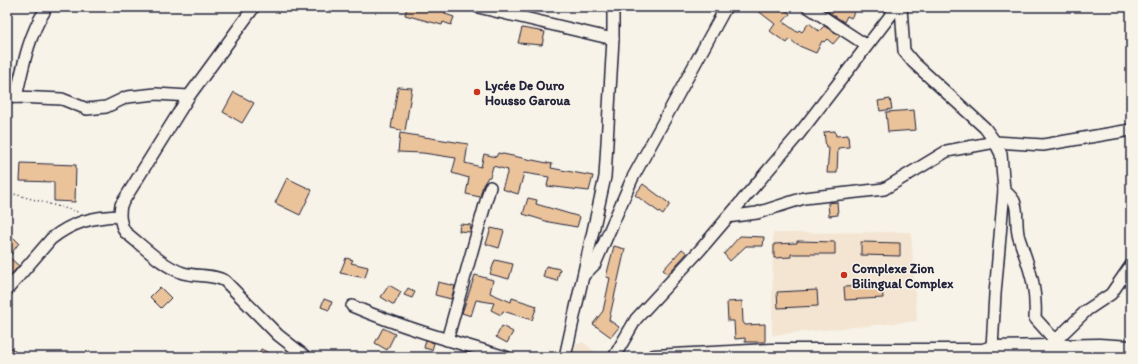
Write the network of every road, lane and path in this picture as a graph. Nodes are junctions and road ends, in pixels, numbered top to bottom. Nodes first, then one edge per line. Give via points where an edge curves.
1 (254, 7) edge
2 (478, 7) edge
3 (613, 7) edge
4 (726, 7) edge
5 (808, 7) edge
6 (897, 7) edge
7 (901, 7) edge
8 (44, 12) dead end
9 (613, 39) junction
10 (866, 45) junction
11 (189, 96) junction
12 (12, 97) edge
13 (1131, 130) edge
14 (995, 142) junction
15 (490, 187) dead end
16 (1004, 190) junction
17 (7, 192) edge
18 (119, 216) junction
19 (95, 217) junction
20 (727, 217) junction
21 (1131, 265) edge
22 (584, 275) junction
23 (7, 290) edge
24 (352, 306) dead end
25 (447, 340) junction
26 (1131, 348) edge
27 (986, 352) edge
28 (1061, 352) edge
29 (771, 354) edge
30 (923, 354) edge
31 (846, 355) edge
32 (306, 357) edge
33 (506, 357) edge
34 (565, 357) edge
35 (614, 357) edge
36 (654, 357) edge
37 (692, 357) edge

1 - 11 street
2 - 9 street
3 - 9 street
4 - 22 street via 632,178 595,264
5 - 10 street
6 - 10 street
7 - 14 street via 904,51 985,128
8 - 12 street via 35,26
9 - 22 street via 605,177
10 - 20 street via 799,134
11 - 12 street via 156,94 127,97 106,107 88,109 62,99
11 - 18 street via 121,205
13 - 14 street via 1043,145
14 - 16 street via 1001,154
14 - 20 street via 947,151 884,189 804,198 757,213
15 - 25 street
16 - 27 street via 995,294
16 - 28 street via 1014,201 1018,236 1034,282 1036,318
17 - 19 path
18 - 19 street
18 - 32 street via 125,232 172,268 225,281 278,335
19 - 23 street via 71,225 55,236
20 - 35 street via 636,319
21 - 28 street via 1111,294 1087,310 1056,340
22 - 34 street
24 - 25 street
25 - 33 street
26 - 28 main road via 1099,346
27 - 28 main road
27 - 30 main road
29 - 31 main road
29 - 37 main road
30 - 31 main road
36 - 37 main road

